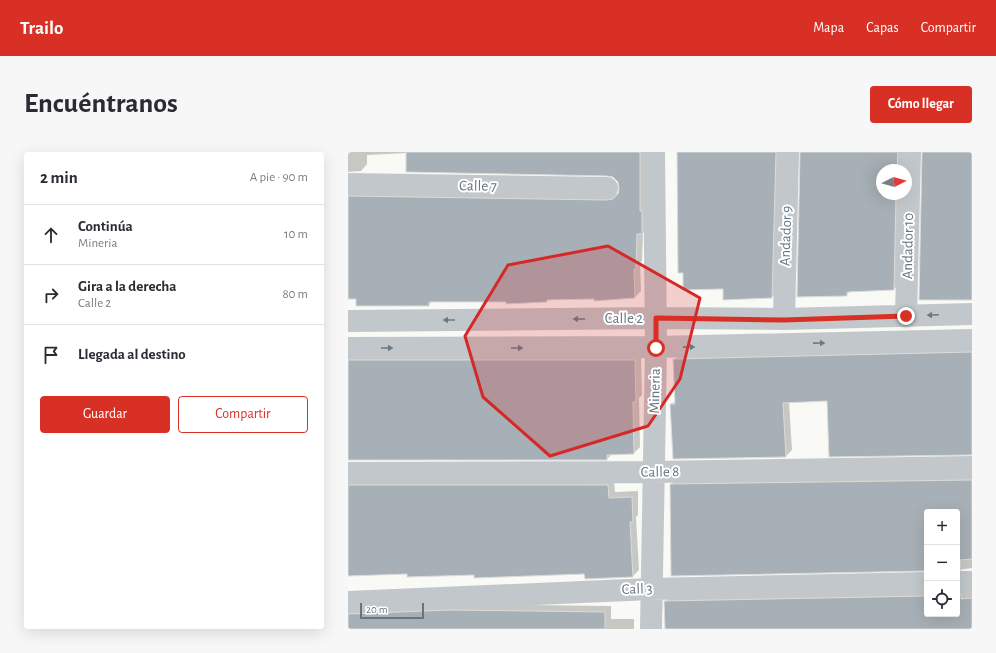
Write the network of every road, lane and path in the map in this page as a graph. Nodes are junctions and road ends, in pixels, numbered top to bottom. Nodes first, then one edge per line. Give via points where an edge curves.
1 (654, 152) edge
2 (788, 152) edge
3 (910, 152) edge
4 (348, 184) edge
5 (607, 188) dead end
6 (972, 314) edge
7 (906, 316) junction
8 (656, 318) junction
9 (784, 320) junction
10 (348, 321) edge
11 (972, 340) edge
12 (348, 348) edge
13 (656, 348) junction
14 (972, 467) edge
15 (653, 472) junction
16 (348, 473) edge
17 (960, 582) edge
18 (972, 582) edge
19 (924, 583) edge
20 (651, 589) junction
21 (348, 602) edge
22 (651, 629) edge

1 - 8 street, Mineria
2 - 9 street, Andador 9
3 - 7 street, Andador 10
4 - 5 street, Calle 7
6 -> 7 street, Calle 2
7 - 9 street, Calle 2
8 - 9 street, Calle 2
8 -> 10 street, Calle 2
8 - 13 street, Mineria
13 -> 11 street, Calle 2
12 -> 13 street, Calle 2
13 - 15 street, Mineria
14 - 15 street, Calle 8
15 - 16 street, Calle 8
15 - 20 street, Mineria
17 - 18 street
19 - 20 street, Call 3
20 - 21 street, Call 3
20 - 22 street, Mineria

